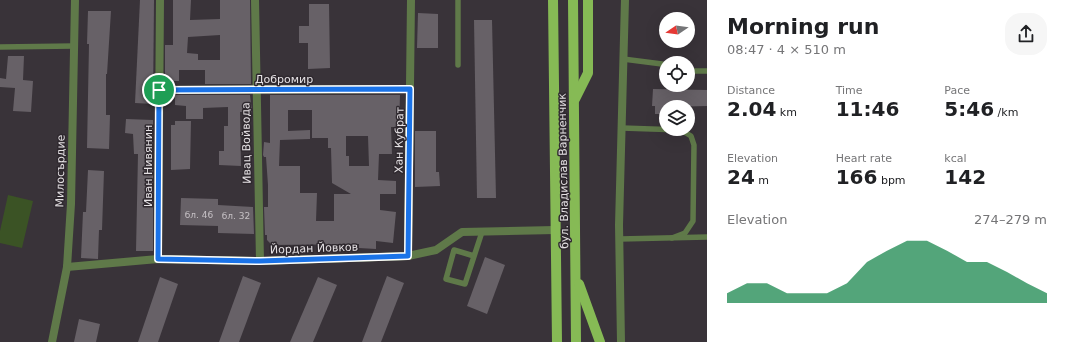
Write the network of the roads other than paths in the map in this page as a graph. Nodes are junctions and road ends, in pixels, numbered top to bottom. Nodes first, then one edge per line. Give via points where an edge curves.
1 (75, 0) edge
2 (160, 0) edge
3 (255, 0) edge
4 (411, 0) edge
5 (458, 0) edge
6 (553, 0) edge
7 (573, 0) edge
8 (588, 0) edge
9 (625, 0) edge
10 (74, 46) junction
11 (0, 47) edge
12 (623, 59) junction
13 (659, 64) edge
14 (458, 65) dead end
15 (695, 71) edge
16 (707, 71) edge
17 (410, 89) junction
18 (159, 90) junction
19 (256, 90) junction
20 (574, 101) junction
21 (622, 128) junction
22 (555, 230) junction
23 (482, 232) junction
24 (672, 238) junction
25 (707, 238) edge
26 (620, 239) junction
27 (408, 256) junction
28 (474, 256) junction
29 (158, 259) junction
30 (260, 261) junction
31 (67, 267) junction
32 (576, 276) junction
33 (52, 342) edge
34 (557, 342) edge
35 (576, 342) edge
36 (600, 342) edge
37 (621, 342) edge

1 - 10 street, Милосърдие
2 - 18 street, Иван Нивянин
3 - 19 street, Ивац Войвода
4 - 17 street, Хан Кубрат
5 - 14 lane
6 - 22 main road, бул. Владислав Варненчик
7 - 20 main road, бул. Владислав Варненчик
8 - 20 main road via 588,73
9 - 12 street
10 - 11 lane
10 - 31 street, Милосърдие via 71,204
12 - 13 lane
12 - 21 street
15 - 16 lane
17 - 19 street, Добромир
17 - 27 street, Хан Кубрат
18 - 19 street, Добромир
18 - 29 street, Иван Нивянин
19 - 30 street, Ивац Войвода
20 - 32 main road, бул. Владислав Варненчик
21 - 24 lane via 681,130 691,136 694,145 693,221 685,233
21 - 26 street
22 - 23 street, Йордан Йовков
22 - 34 main road, бул. Владислав Варненчик
23 - 27 street, Йордан Йовков via 462,232 436,250
23 - 28 lane
24 - 25 lane
24 - 26 lane
26 - 37 street
27 - 30 street, Йордан Йовков
28 - 28 lane via 465,284 446,279 454,250
29 - 30 street, Йордан Йовков
29 - 31 street, Йордан Йовков
31 - 33 street, Милосърдие
32 - 35 main road, бул. Владислав Варненчик
32 - 36 main road

